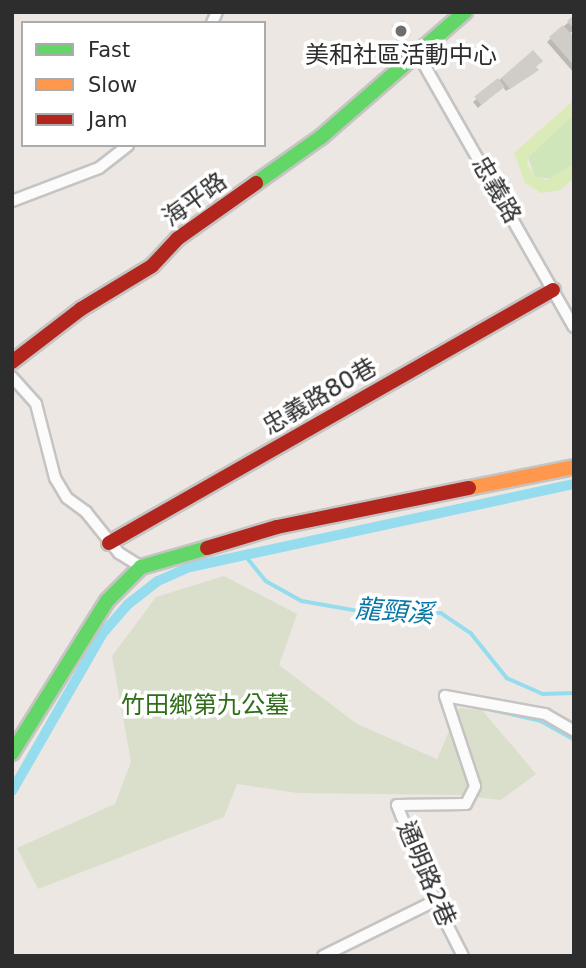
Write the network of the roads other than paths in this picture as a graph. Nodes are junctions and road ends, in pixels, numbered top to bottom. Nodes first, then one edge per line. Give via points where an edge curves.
1 (465, 12) edge
2 (418, 54) junction
3 (126, 147) edge
4 (12, 201) edge
5 (553, 290) junction
6 (574, 327) edge
7 (12, 362) edge
8 (12, 377) edge
9 (574, 467) edge
10 (109, 543) junction
11 (141, 567) junction
12 (574, 731) edge
13 (12, 753) edge
14 (435, 901) junction
15 (323, 956) edge
16 (463, 956) edge

1 - 2 street, 海平路
2 - 5 street, 忠義路
2 - 7 street, 海平路 via 321,137 177,239 152,266 81,309
3 - 4 street via 118,158 99,168
5 - 6 street, 忠義路
5 - 10 street, 忠義路80巷
8 - 10 street via 36,404 55,478 67,498 86,512
9 - 11 street via 277,527
10 - 11 street
11 - 13 street via 107,601
12 - 14 street, 通明路2巷 via 545,714 445,696 475,786 466,804 397,805
14 - 15 street
14 - 16 street, 通明路2巷

